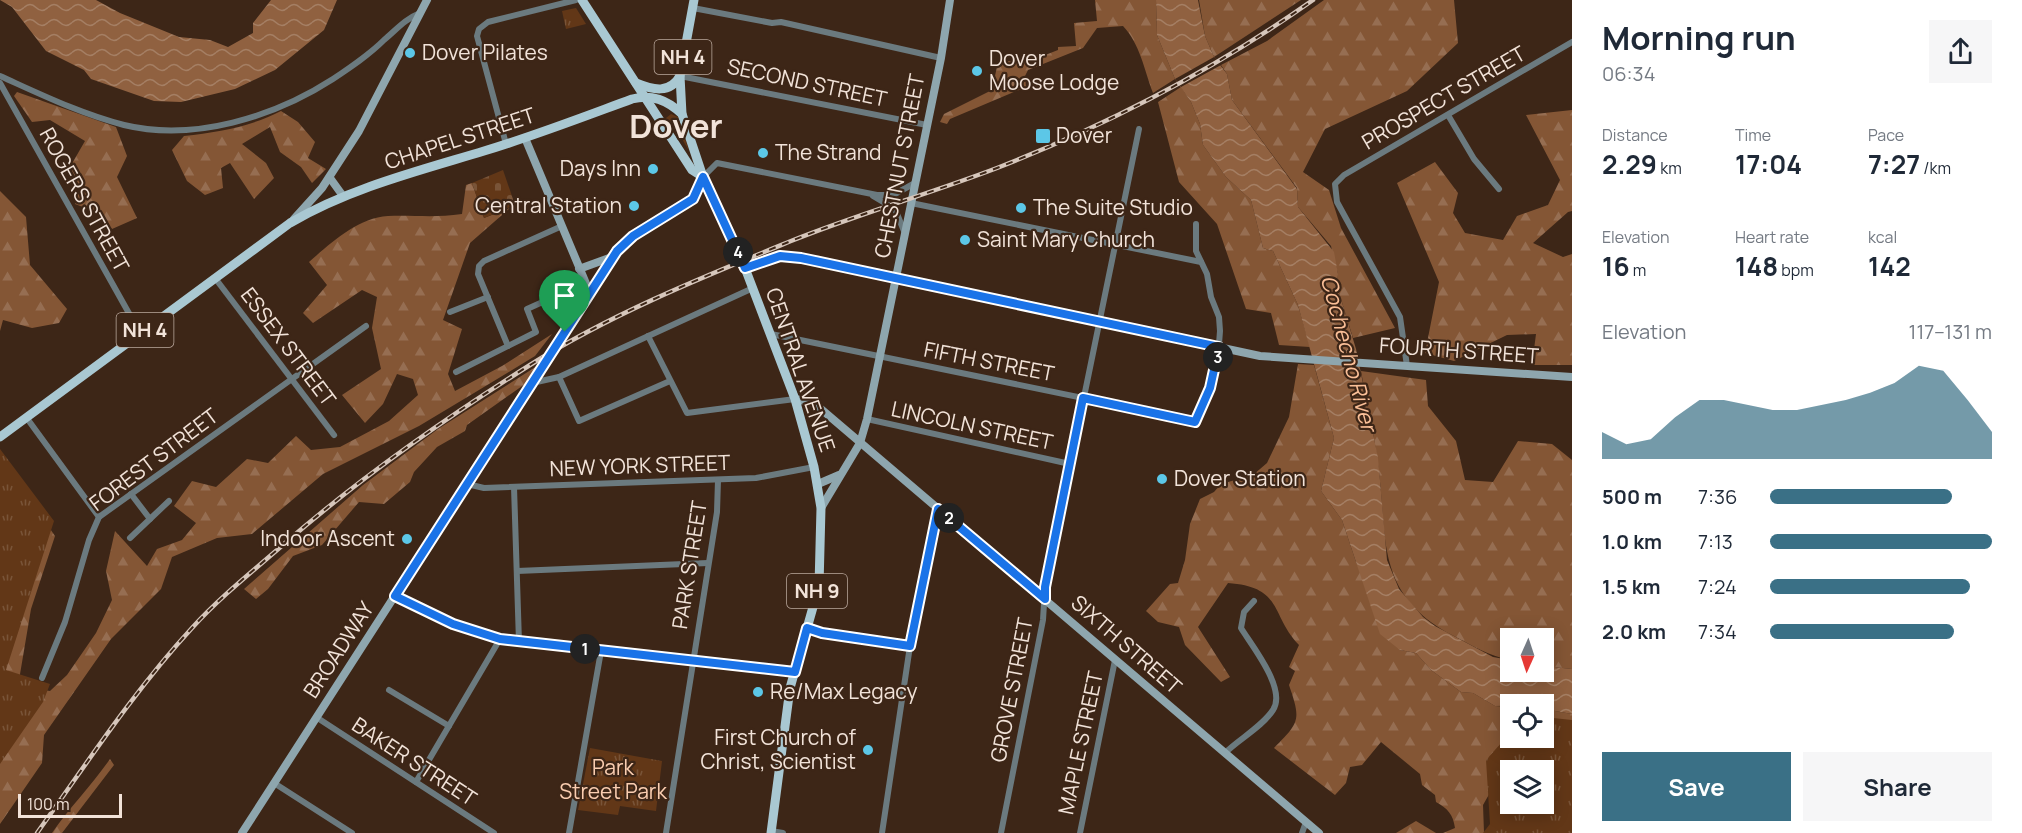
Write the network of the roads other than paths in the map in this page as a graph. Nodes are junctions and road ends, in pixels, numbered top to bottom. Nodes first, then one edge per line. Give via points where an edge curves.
1 (427, 0) edge
2 (576, 0) edge
3 (582, 0) edge
4 (950, 0) edge
5 (694, 4) edge
6 (420, 13) junction
7 (1572, 42) edge
8 (941, 58) junction
9 (0, 76) edge
10 (680, 76) junction
11 (0, 83) edge
12 (636, 83) junction
13 (645, 97) junction
14 (674, 107) junction
15 (682, 114) junction
16 (1448, 114) junction
17 (660, 120) junction
18 (927, 125) junction
19 (1139, 129) dead end
20 (525, 138) junction
21 (506, 144) junction
22 (703, 177) junction
23 (330, 178) junction
24 (915, 183) junction
25 (1499, 189) dead end
26 (870, 194) junction
27 (343, 196) junction
28 (911, 203) junction
29 (290, 223) junction
30 (1196, 224) dead end
31 (562, 226) junction
32 (904, 236) junction
33 (1115, 245) junction
34 (613, 257) junction
35 (1201, 262) junction
36 (579, 268) junction
37 (745, 268) junction
38 (215, 278) junction
39 (896, 278) junction
40 (585, 283) junction
41 (753, 288) junction
42 (590, 293) junction
43 (488, 297) junction
44 (450, 312) dead end
45 (1099, 321) junction
46 (366, 326) dead end
47 (140, 333) junction
48 (771, 334) junction
49 (648, 336) junction
50 (508, 346) junction
51 (1219, 347) junction
52 (885, 358) junction
53 (1407, 366) junction
54 (456, 372) dead end
55 (559, 377) junction
56 (1572, 377) edge
57 (292, 378) junction
58 (670, 381) junction
59 (532, 383) junction
60 (1083, 398) junction
61 (795, 399) junction
62 (26, 417) junction
63 (867, 419) junction
64 (334, 435) dead end
65 (0, 437) edge
66 (860, 442) junction
67 (1070, 464) junction
68 (814, 467) junction
69 (840, 475) junction
70 (718, 480) junction
71 (467, 484) junction
72 (818, 484) junction
73 (514, 487) junction
74 (131, 494) junction
75 (169, 501) dead end
76 (821, 508) junction
77 (938, 509) junction
78 (99, 517) junction
79 (150, 519) junction
80 (130, 538) dead end
81 (708, 563) junction
82 (517, 571) junction
83 (395, 596) junction
84 (1045, 599) junction
85 (1254, 601) dead end
86 (807, 628) junction
87 (500, 639) junction
88 (519, 642) junction
89 (910, 646) junction
90 (601, 651) junction
91 (692, 660) junction
92 (1116, 660) junction
93 (795, 672) junction
94 (42, 678) dead end
95 (389, 690) dead end
96 (316, 717) junction
97 (449, 726) junction
98 (1225, 753) junction
99 (416, 782) junction
100 (274, 783) junction
101 (1306, 822) junction
102 (771, 832) edge
103 (242, 833) edge
104 (352, 833) edge
105 (495, 833) edge
106 (569, 833) edge
107 (666, 833) edge
108 (783, 833) edge
109 (882, 833) edge
110 (1001, 833) edge
111 (1080, 833) edge
112 (1302, 833) edge
113 (1319, 833) edge

1 - 6 street
2 - 21 street via 480,27 477,36
3 - 12 main road, NH 4
4 - 8 street, CHESTNUT STREET
5 - 8 street
5 - 10 main road, CENTRAL AVENUE / NH 4
6 - 9 street via 409,17 369,53 319,87 256,116 213,126 165,130 125,125
6 - 23 street via 368,117
7 - 16 street, PROSPECT STREET
8 - 18 street, CHESTNUT STREET
10 - 12 main road via 663,90
10 - 15 main road, CENTRAL AVENUE / NH 4
10 - 18 street, SECOND STREET
11 - 47 street, ROGERS STREET
12 - 13 main road, NH 4
13 - 14 main road via 669,102
13 - 17 main road, NH 9
13 - 20 main road, CHAPEL STREET
14 - 15 main road
14 - 17 main road
15 - 22 main road, CENTRAL AVENUE / NH 4
16 - 25 street via 1474,159
16 - 53 street, PROSPECT STREET via 1335,184 1337,202 1400,317
17 - 22 main road, NH 9 via 692,170
18 - 24 street, CHESTNUT STREET
19 - 33 street, GROVE STREET
20 - 21 main road, CHAPEL STREET / NH 4
20 - 31 street
21 - 27 main road, CHAPEL STREET / NH 4
22 - 26 street via 717,163
22 - 34 street, BROADWAY via 693,199 633,236
22 - 37 main road, CENTRAL AVENUE / NH 9
23 - 27 street
23 - 29 street
24 - 26 street via 893,195
24 - 28 street, CHESTNUT STREET
26 - 32 street via 895,208
27 - 29 main road, CHAPEL STREET / NH 4
28 - 32 street, CHESTNUT STREET
28 - 33 street
29 - 38 main road, NH 4
30 - 35 street via 1194,242
31 - 36 street
31 - 43 street via 481,263 478,274
32 - 39 street, CHESTNUT STREET
33 - 35 street
33 - 45 street, GROVE STREET
34 - 36 street
34 - 42 street, BROADWAY
35 - 51 street via 1219,317
36 - 40 street
37 - 39 street, FOURTH STREET via 780,256
37 - 41 main road, CENTRAL AVENUE / NH 9
38 - 47 main road, NH 4
38 - 57 street, ESSEX STREET
39 - 45 street, FOURTH STREET
39 - 52 street, CHESTNUT STREET
40 - 42 street
40 - 50 street via 527,309 536,333
41 - 48 main road, CENTRAL AVENUE / NH 9
41 - 49 street
42 - 59 street, BROADWAY
43 - 44 street
43 - 50 street
45 - 51 street, FOURTH STREET
45 - 60 street, GROVE STREET
46 - 57 street, FOREST STREET
47 - 62 main road, NH 4
48 - 52 street, FIFTH STREET
48 - 61 main road, CENTRAL AVENUE / NH 9
49 - 55 street
49 - 58 street
50 - 54 street
51 - 53 street, FOURTH STREET via 1260,356
51 - 60 street, FIFTH STREET via 1210,388 1195,422
52 - 60 street, FIFTH STREET
52 - 63 street, CHESTNUT STREET
53 - 56 street, FOURTH STREET
55 - 58 street via 579,421
55 - 59 street
57 - 64 street, ESSEX STREET
57 - 74 street, FOREST STREET
58 - 61 street via 684,410 690,414
59 - 71 street, BROADWAY
60 - 67 street, GROVE STREET
61 - 66 street, SIXTH STREET via 821,409
61 - 68 main road, CENTRAL AVENUE / NH 9
62 - 65 main road, NH 4
62 - 78 street
63 - 66 street, CHESTNUT STREET
63 - 67 street, LINCOLN STREET
66 - 69 street, CHESTNUT STREET
66 - 77 street, SIXTH STREET
67 - 84 street, GROVE STREET
68 - 70 street, NEW YORK STREET via 765,477
68 - 72 main road, CENTRAL AVENUE / NH 9
69 - 72 street
69 - 76 street, CHESTNUT STREET
70 - 73 street, NEW YORK STREET
70 - 81 street, PARK STREET
71 - 73 street, NEW YORK STREET
71 - 83 street, BROADWAY
72 - 76 main road, CENTRAL AVENUE / NH 9
73 - 82 street
74 - 78 street, FOREST STREET
74 - 79 street
75 - 79 street
76 - 86 main road, CENTRAL AVENUE / NH 9 via 821,571
77 - 84 street, SIXTH STREET
77 - 89 street
78 - 94 street, FOREST STREET
79 - 80 street
81 - 82 street
81 - 91 street, PARK STREET
82 - 88 street
83 - 87 street via 453,624
83 - 96 street, BROADWAY
84 - 92 street, SIXTH STREET
84 - 110 street, GROVE STREET
85 - 98 street via 1244,612 1240,628 1276,687 1277,701 1270,714
86 - 89 street
86 - 93 main road, CENTRAL AVENUE / NH 9
87 - 88 street
87 - 97 street
88 - 90 street
89 - 109 street
90 - 91 street
90 - 106 street
91 - 93 street
91 - 107 street, PARK STREET
92 - 98 street, SIXTH STREET
92 - 111 street, MAPLE STREET
93 - 102 main road, CENTRAL AVENUE / NH 9
95 - 97 street
96 - 99 street, BAKER STREET
96 - 100 street, BROADWAY
97 - 99 street
98 - 101 street, SIXTH STREET
99 - 105 street, BAKER STREET
100 - 103 street, BROADWAY
100 - 104 street
101 - 112 street
101 - 113 street, SIXTH STREET
102 - 108 street

